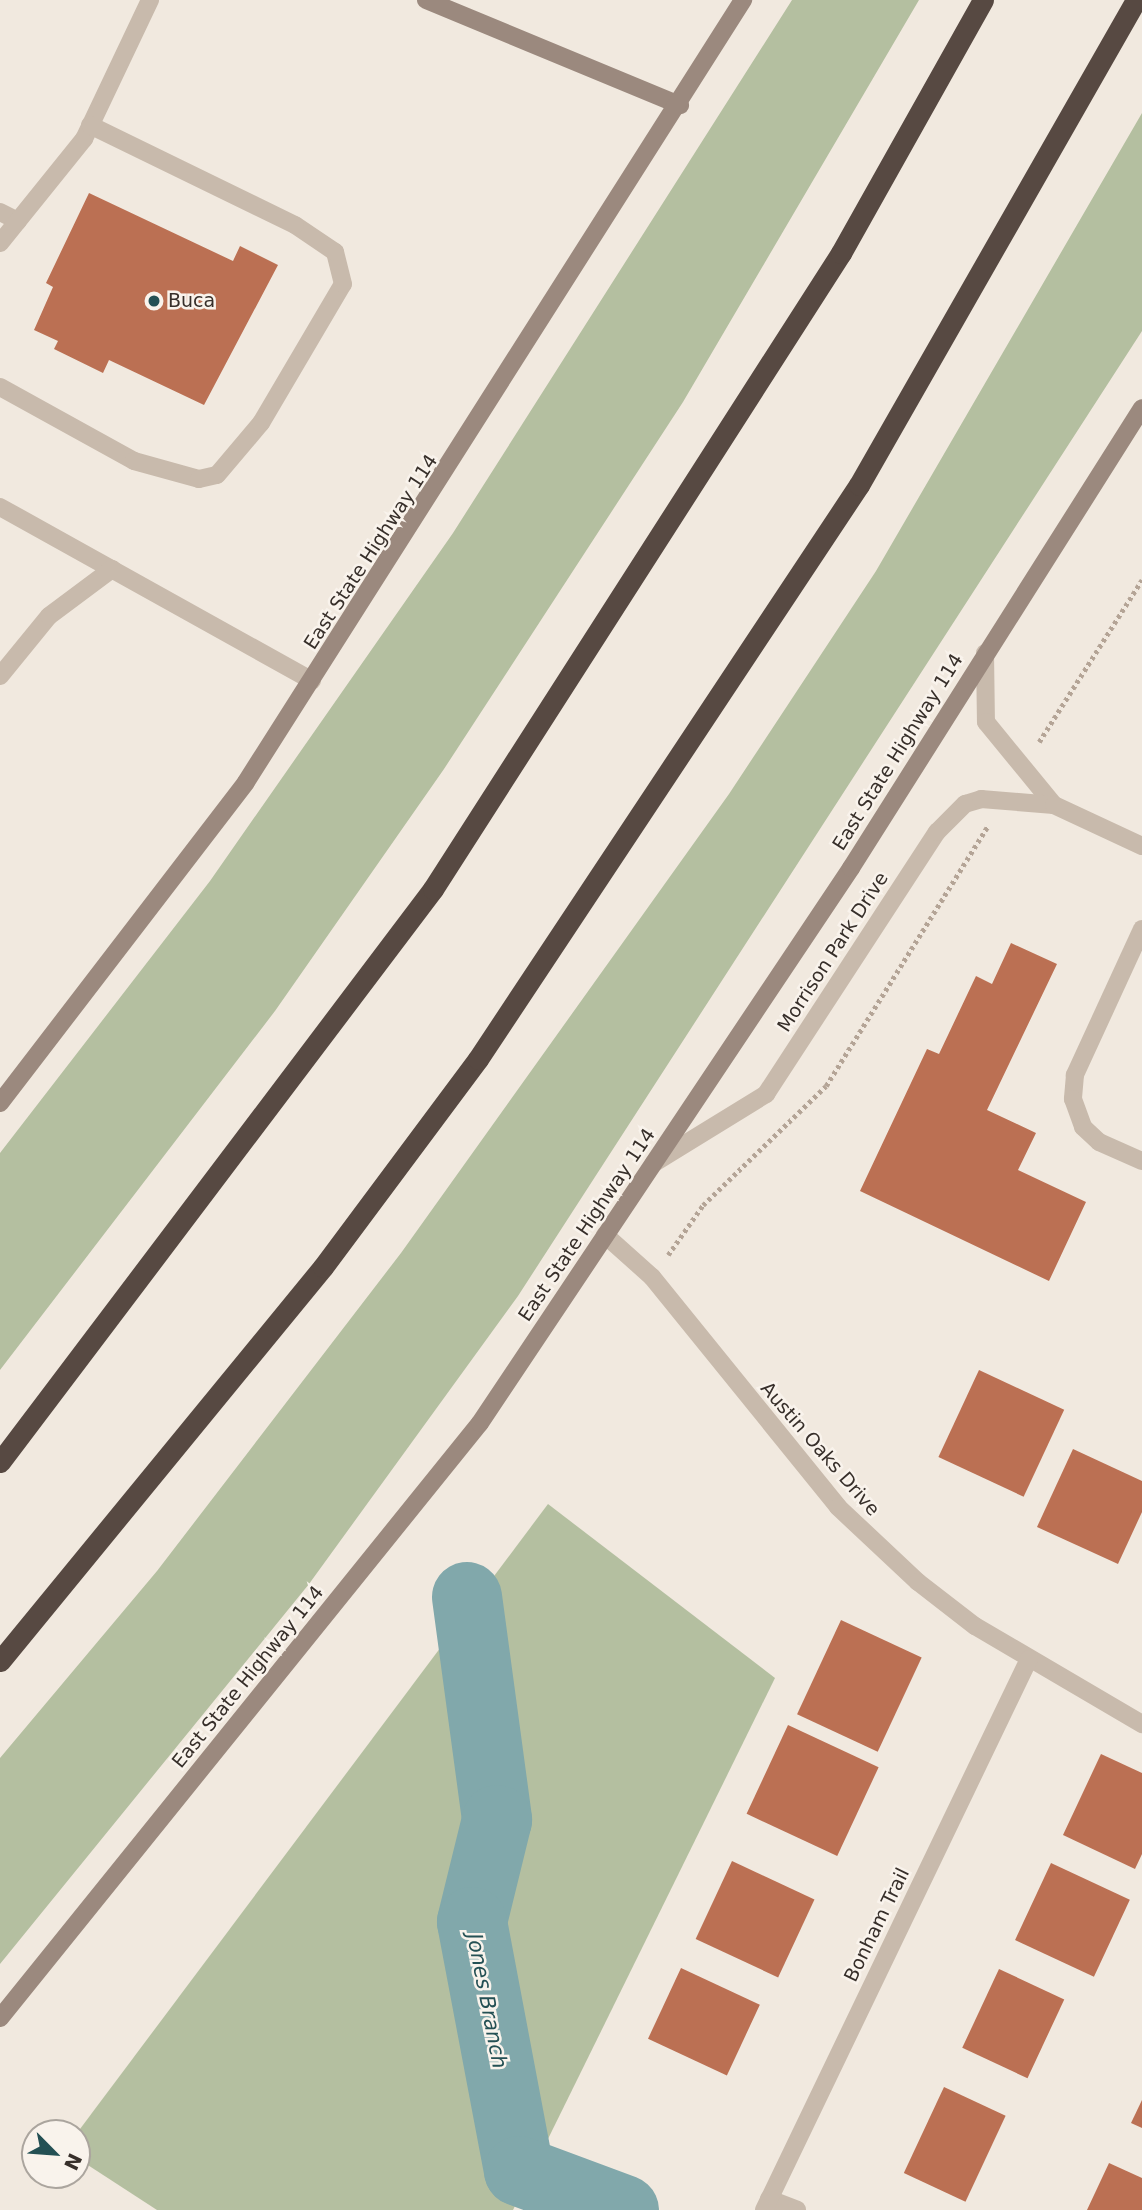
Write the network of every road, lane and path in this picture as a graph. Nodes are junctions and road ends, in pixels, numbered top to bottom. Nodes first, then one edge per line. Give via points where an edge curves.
1 (150, 0) edge
2 (426, 0) edge
3 (743, 0) edge
4 (983, 0) edge
5 (1136, 0) edge
6 (680, 105) junction
7 (90, 125) junction
8 (0, 212) edge
9 (18, 221) junction
10 (0, 243) edge
11 (0, 387) edge
12 (1142, 408) edge
13 (0, 507) edge
14 (112, 569) junction
15 (1142, 580) edge
16 (985, 653) junction
17 (0, 676) edge
18 (312, 681) junction
19 (1023, 768) junction
20 (1001, 804) junction
21 (1054, 805) junction
22 (1142, 846) edge
23 (1142, 929) edge
24 (0, 1104) edge
25 (1142, 1161) edge
26 (654, 1163) junction
27 (606, 1235) junction
28 (652, 1277) junction
29 (0, 1462) edge
30 (1029, 1659) junction
31 (0, 1661) edge
32 (1142, 1724) edge
33 (0, 2018) edge
34 (766, 2205) edge
35 (797, 2210) edge

1 - 7 street
2 - 6 main road
3 - 6 main road, East State Highway 114
4 - 29 highway via 841,253 433,888
5 - 31 highway via 859,485 478,1059 323,1267
6 - 18 main road, East State Highway 114
7 - 9 street
7 - 11 street via 295,225 335,252 343,284 261,423 217,475 199,479 134,461
8 - 9 street
9 - 10 street
12 - 16 main road, East State Highway 114
13 - 14 street
14 - 17 street via 49,616
14 - 18 street
15 - 19 path
16 - 19 street, Morrison Park Drive via 986,722
16 - 26 main road, East State Highway 114
18 - 24 main road, East State Highway 114 via 246,782
19 - 21 street, Morrison Park Drive
20 - 21 street, Morrison Park Drive
20 - 26 street, Morrison Park Drive via 981,799 949,816 766,1094
20 - 28 path via 826,1086 703,1205
21 - 22 street, Morrison Park Drive
23 - 25 street via 1075,1076 1073,1099 1083,1127 1099,1142
26 - 27 main road, East State Highway 114
27 - 28 street, Austin Oaks Drive
27 - 33 main road, East State Highway 114 via 480,1423
28 - 30 street, Austin Oaks Drive via 838,1507 919,1583
30 - 32 street, Austin Oaks Drive
30 - 34 street, Bonham Trail
34 - 35 street

